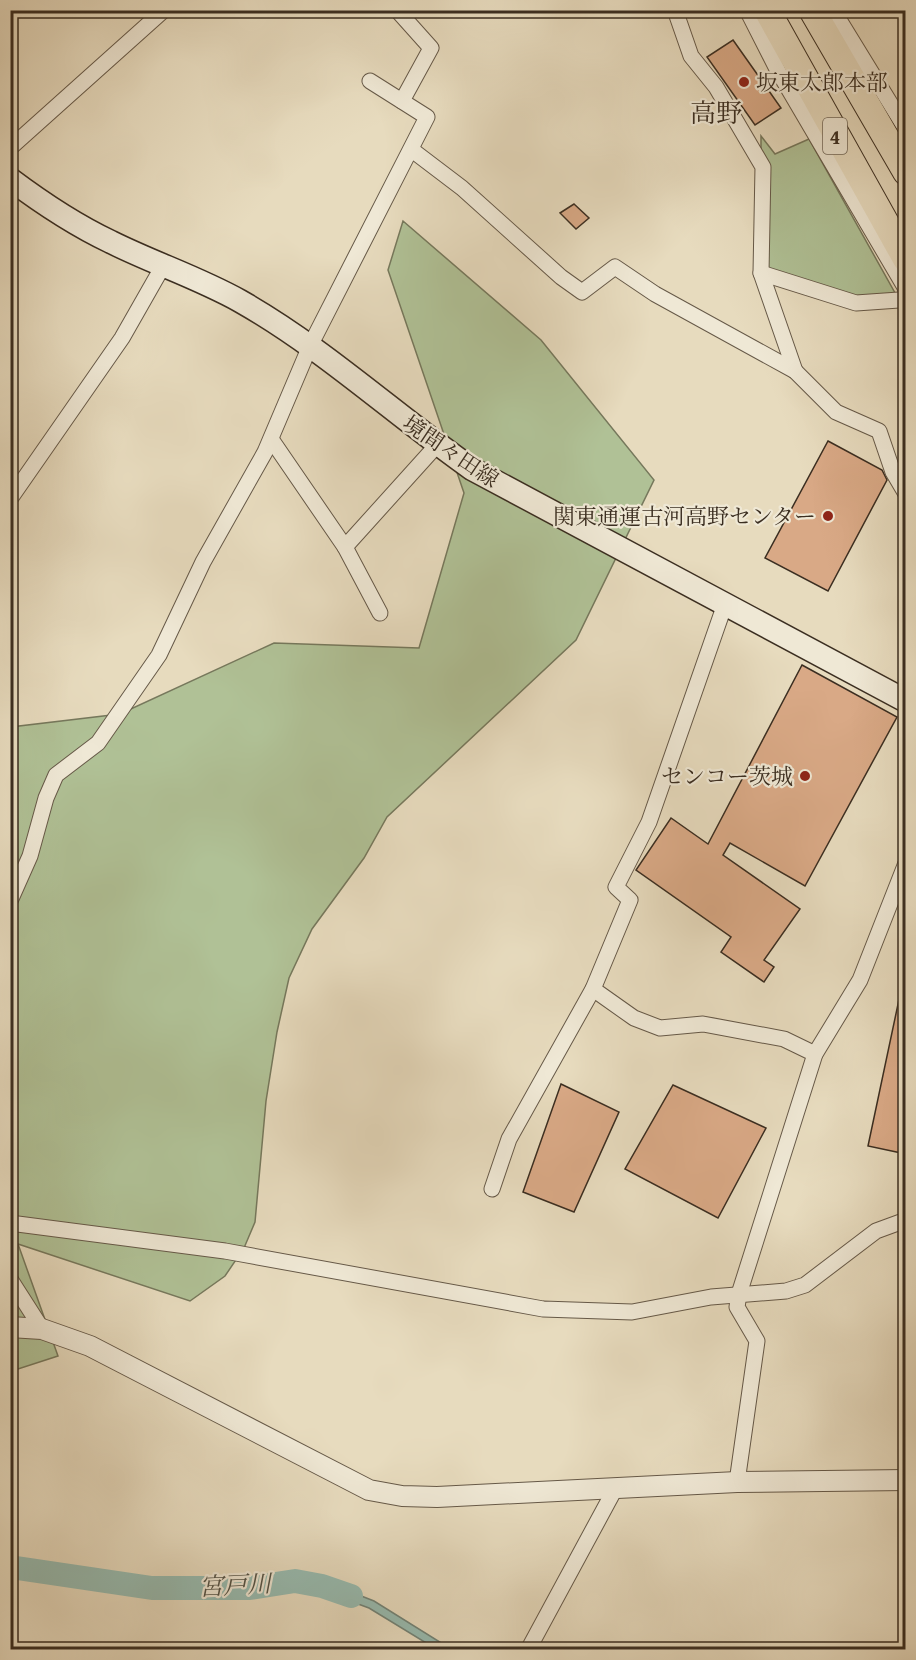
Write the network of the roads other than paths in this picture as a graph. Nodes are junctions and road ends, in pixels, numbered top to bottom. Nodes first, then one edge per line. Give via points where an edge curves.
1 (164, 10) edge
2 (397, 10) edge
3 (675, 10) edge
4 (747, 10) edge
5 (767, 10) edge
6 (812, 10) edge
7 (833, 10) edge
8 (370, 81) dead end
9 (402, 101) junction
10 (906, 129) edge
11 (10, 148) edge
12 (412, 150) junction
13 (902, 157) edge
14 (10, 179) edge
15 (906, 260) edge
16 (163, 266) junction
17 (761, 273) junction
18 (902, 294) edge
19 (309, 346) junction
20 (795, 371) junction
21 (271, 439) junction
22 (437, 445) junction
23 (906, 494) edge
24 (10, 499) edge
25 (345, 547) junction
26 (725, 604) junction
27 (380, 613) dead end
28 (906, 700) edge
29 (906, 863) edge
30 (10, 901) edge
31 (594, 989) junction
32 (815, 1054) junction
33 (492, 1189) dead end
34 (906, 1220) edge
35 (10, 1223) edge
36 (10, 1279) edge
37 (740, 1294) junction
38 (10, 1327) edge
39 (42, 1329) junction
40 (906, 1480) edge
41 (737, 1482) junction
42 (615, 1489) junction
43 (528, 1650) edge

1 - 11 street
2 - 9 street via 431,48
3 - 17 street via 691,56 716,87 763,167
4 - 18 street
5 - 15 highway, 4
6 - 13 highway, 4
7 - 10 street
8 - 9 street
9 - 12 street via 428,117
12 - 19 street
12 - 20 street via 582,292 615,267 655,294
14 - 16 main road, 境間々田線 via 60,215
16 - 19 main road, 境間々田線 via 238,300
16 - 24 street via 122,338
17 - 18 street via 856,303
17 - 20 street
19 - 21 street
19 - 22 main road, 境間々田線
20 - 23 street via 836,412 879,431 893,472
21 - 25 street
21 - 30 street via 203,562 159,655 98,743 56,775 30,856
22 - 25 street
22 - 26 main road, 境間々田線 via 472,469
25 - 27 street
26 - 28 main road, 境間々田線
26 - 31 street via 649,822 616,887 630,900
29 - 32 street via 860,980
31 - 32 street via 634,1018 660,1028 703,1024 784,1040
31 - 33 street via 509,1139
32 - 37 street
34 - 37 street via 876,1231 805,1285 786,1291
35 - 37 street via 225,1251 543,1309 632,1312
36 - 39 street
37 - 41 street via 737,1307 757,1341
38 - 39 street
39 - 42 street via 90,1346 369,1490 437,1497
40 - 41 street
41 - 42 street
42 - 43 street

